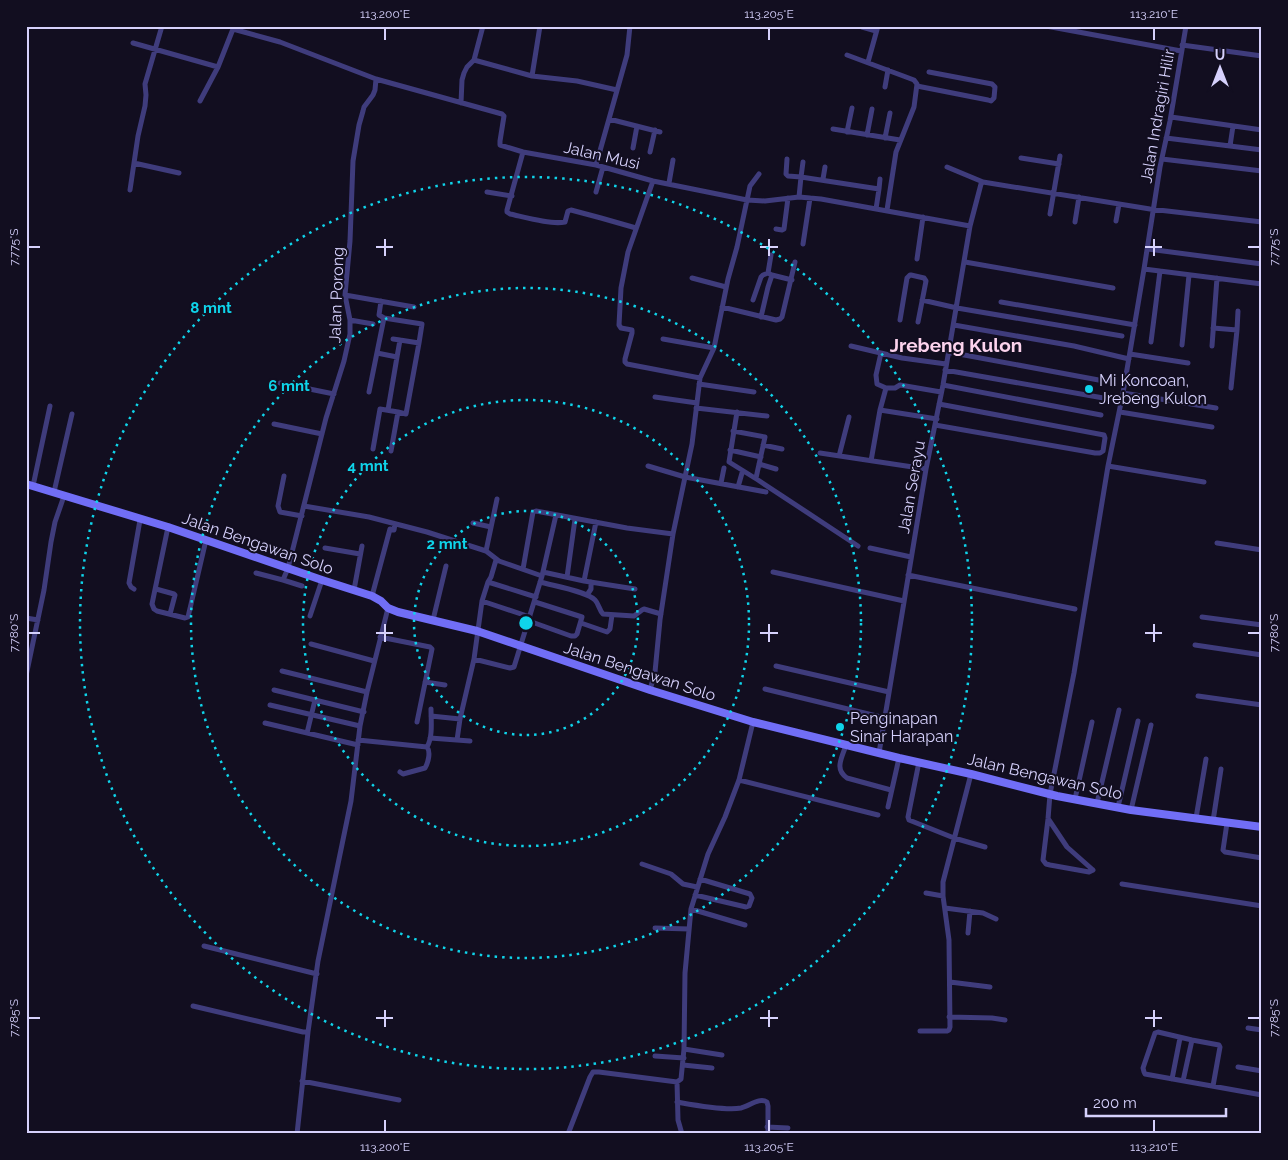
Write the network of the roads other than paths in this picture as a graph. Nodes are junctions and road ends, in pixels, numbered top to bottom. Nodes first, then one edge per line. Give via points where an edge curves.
1 (162, 26) edge
2 (484, 26) edge
3 (540, 26) edge
4 (630, 26) edge
5 (1046, 26) edge
6 (1186, 26) edge
7 (1253, 26) edge
8 (862, 27) edge
9 (1262, 27) edge
10 (233, 28) edge
11 (877, 29) edge
12 (133, 43) dead end
13 (1182, 45) junction
14 (155, 49) junction
15 (1178, 50) junction
16 (847, 55) dead end
17 (1262, 56) edge
18 (474, 60) junction
19 (868, 62) junction
20 (218, 68) junction
21 (888, 70) junction
22 (929, 72) dead end
23 (532, 76) junction
24 (376, 79) junction
25 (917, 86) junction
26 (885, 87) dead end
27 (617, 90) junction
28 (200, 101) dead end
29 (461, 103) junction
30 (852, 108) dead end
31 (872, 109) dead end
32 (890, 113) dead end
33 (1170, 117) junction
34 (609, 119) junction
35 (637, 126) junction
36 (1233, 126) junction
37 (833, 129) dead end
38 (1262, 130) edge
39 (847, 132) junction
40 (867, 135) junction
41 (885, 138) junction
42 (1166, 138) junction
43 (900, 140) junction
44 (1230, 146) junction
45 (633, 148) dead end
46 (1262, 150) edge
47 (523, 152) junction
48 (650, 152) dead end
49 (1060, 156) dead end
50 (1021, 158) dead end
51 (787, 159) dead end
52 (1162, 159) junction
53 (673, 160) dead end
54 (803, 162) dead end
55 (134, 163) junction
56 (1059, 164) junction
57 (596, 165) junction
58 (603, 167) junction
59 (825, 167) dead end
60 (947, 167) dead end
61 (1262, 171) edge
62 (179, 173) dead end
63 (759, 174) dead end
64 (801, 177) junction
65 (823, 179) junction
66 (880, 179) dead end
67 (653, 181) junction
68 (983, 182) junction
69 (669, 183) junction
70 (879, 189) junction
71 (130, 190) dead end
72 (486, 192) dead end
73 (596, 192) dead end
74 (1054, 194) junction
75 (512, 196) junction
76 (798, 197) junction
77 (788, 198) junction
78 (810, 198) junction
79 (1079, 198) junction
80 (747, 200) junction
81 (1119, 204) junction
82 (876, 209) junction
83 (1151, 209) junction
84 (887, 210) junction
85 (1050, 214) dead end
86 (923, 217) junction
87 (1116, 221) dead end
88 (1076, 222) dead end
89 (1262, 222) edge
90 (970, 226) junction
91 (636, 228) junction
92 (776, 229) dead end
93 (802, 244) dead end
94 (1148, 250) junction
95 (771, 254) dead end
96 (917, 259) dead end
97 (795, 262) dead end
98 (964, 262) junction
99 (1262, 264) edge
100 (1144, 269) junction
101 (1160, 271) junction
102 (770, 274) junction
103 (1189, 275) junction
104 (692, 278) dead end
105 (1217, 278) junction
106 (792, 280) junction
107 (1262, 284) edge
108 (726, 287) junction
109 (1113, 288) dead end
110 (345, 295) junction
111 (753, 300) dead end
112 (922, 300) junction
113 (381, 301) junction
114 (1002, 302) dead end
115 (414, 307) dead end
116 (722, 307) junction
117 (957, 308) junction
118 (1238, 311) dead end
119 (761, 317) junction
120 (384, 318) junction
121 (350, 320) junction
122 (900, 320) dead end
123 (918, 322) dead end
124 (373, 324) dead end
125 (1132, 324) junction
126 (954, 325) junction
127 (1213, 328) junction
128 (1237, 330) junction
129 (1122, 336) dead end
130 (393, 339) dead end
131 (663, 339) dead end
132 (400, 340) junction
133 (1152, 342) dead end
134 (419, 343) junction
135 (1182, 345) dead end
136 (851, 346) dead end
137 (1212, 346) dead end
138 (714, 348) junction
139 (948, 352) junction
140 (377, 353) junction
141 (880, 353) junction
142 (397, 357) junction
143 (1126, 357) junction
144 (1188, 363) dead end
145 (946, 367) junction
146 (700, 381) junction
147 (1104, 381) dead end
148 (1125, 381) junction
149 (280, 383) dead end
150 (1141, 384) dead end
151 (943, 385) junction
152 (886, 388) junction
153 (1231, 388) dead end
154 (369, 392) dead end
155 (754, 392) dead end
156 (941, 392) junction
157 (1123, 393) junction
158 (334, 394) junction
159 (655, 397) dead end
160 (1109, 399) dead end
161 (939, 404) junction
162 (697, 405) junction
163 (50, 406) dead end
164 (1216, 408) dead end
165 (388, 410) junction
166 (880, 410) junction
167 (398, 412) junction
168 (737, 412) junction
169 (1120, 412) junction
170 (72, 414) dead end
171 (1101, 415) dead end
172 (767, 416) dead end
173 (849, 417) dead end
174 (936, 422) junction
175 (274, 424) dead end
176 (1212, 427) dead end
177 (733, 431) junction
178 (322, 434) junction
179 (763, 445) junction
180 (373, 449) dead end
181 (782, 449) dead end
182 (730, 450) junction
183 (391, 451) dead end
184 (820, 453) dead end
185 (761, 456) junction
186 (839, 456) junction
187 (871, 460) junction
188 (759, 464) junction
189 (648, 466) dead end
190 (1108, 466) junction
191 (724, 468) dead end
192 (776, 469) dead end
193 (926, 469) junction
194 (742, 473) dead end
195 (284, 476) dead end
196 (685, 477) junction
197 (756, 478) junction
198 (1204, 482) dead end
199 (720, 484) junction
200 (30, 485) edge
201 (738, 487) junction
202 (54, 492) junction
203 (766, 492) dead end
204 (64, 496) junction
205 (497, 499) dead end
206 (304, 506) junction
207 (556, 515) junction
208 (302, 516) junction
209 (575, 518) junction
210 (140, 520) junction
211 (596, 522) junction
212 (473, 523) dead end
213 (395, 524) junction
214 (168, 527) junction
215 (491, 527) junction
216 (673, 534) junction
217 (206, 540) junction
218 (1217, 543) dead end
219 (362, 546) dead end
220 (858, 546) dead end
221 (325, 548) dead end
222 (870, 548) dead end
223 (1262, 550) edge
224 (486, 551) junction
225 (360, 554) junction
226 (911, 557) junction
227 (496, 560) junction
228 (446, 566) dead end
229 (288, 568) junction
230 (523, 569) junction
231 (773, 572) dead end
232 (256, 573) dead end
233 (908, 575) junction
234 (542, 577) junction
235 (567, 577) junction
236 (283, 580) junction
237 (322, 580) junction
238 (584, 581) junction
239 (488, 582) junction
240 (591, 582) junction
241 (302, 586) dead end
242 (134, 589) dead end
243 (156, 589) junction
244 (635, 589) dead end
245 (354, 590) junction
246 (588, 594) junction
247 (372, 596) junction
248 (536, 599) junction
249 (482, 601) junction
250 (904, 601) junction
251 (388, 608) junction
252 (1075, 609) dead end
253 (170, 614) junction
254 (661, 614) junction
255 (612, 615) junction
256 (310, 616) dead end
257 (1202, 617) dead end
258 (26, 618) edge
259 (529, 619) junction
260 (38, 620) junction
261 (433, 620) junction
262 (581, 623) junction
263 (1262, 625) edge
264 (477, 631) junction
265 (380, 637) junction
266 (311, 644) dead end
267 (1195, 645) dead end
268 (521, 646) junction
269 (1262, 655) edge
270 (474, 660) junction
271 (374, 661) junction
272 (776, 666) dead end
273 (282, 671) dead end
274 (26, 676) edge
275 (425, 682) junction
276 (445, 685) dead end
277 (765, 689) dead end
278 (274, 690) dead end
279 (650, 690) junction
280 (367, 692) junction
281 (889, 692) junction
282 (1198, 696) dead end
283 (315, 700) junction
284 (270, 705) dead end
285 (1262, 706) edge
286 (431, 709) dead end
287 (1119, 710) dead end
288 (364, 712) junction
289 (311, 715) junction
290 (431, 716) junction
291 (885, 718) junction
292 (460, 719) junction
293 (1138, 720) dead end
294 (417, 722) dead end
295 (753, 722) junction
296 (1092, 722) dead end
297 (265, 723) dead end
298 (360, 726) junction
299 (1151, 726) dead end
300 (307, 733) junction
301 (430, 738) junction
302 (457, 740) junction
303 (470, 741) dead end
304 (358, 743) junction
305 (846, 745) junction
306 (427, 747) junction
307 (879, 753) junction
308 (899, 758) junction
309 (1206, 759) dead end
310 (919, 762) junction
311 (1221, 769) dead end
312 (400, 772) dead end
313 (971, 774) junction
314 (739, 780) junction
315 (891, 790) junction
316 (1050, 794) junction
317 (1075, 799) junction
318 (1098, 803) junction
319 (888, 807) dead end
320 (1118, 807) junction
321 (1131, 810) junction
322 (878, 815) dead end
323 (1196, 818) junction
324 (1048, 819) junction
325 (1213, 821) junction
326 (1227, 822) junction
327 (1262, 827) edge
328 (954, 838) junction
329 (985, 847) dead end
330 (1262, 858) edge
331 (642, 864) dead end
332 (700, 879) junction
333 (1122, 884) dead end
334 (697, 888) junction
335 (926, 893) dead end
336 (695, 895) junction
337 (943, 896) junction
338 (1262, 906) edge
339 (945, 908) junction
340 (691, 909) junction
341 (970, 911) junction
342 (996, 919) dead end
343 (745, 925) dead end
344 (655, 928) dead end
345 (689, 929) junction
346 (968, 933) dead end
347 (204, 946) dead end
348 (317, 974) junction
349 (950, 982) junction
350 (990, 987) dead end
351 (193, 1006) dead end
352 (949, 1017) junction
353 (1005, 1020) dead end
354 (1248, 1028) dead end
355 (1262, 1030) edge
356 (920, 1031) dead end
357 (308, 1032) junction
358 (1180, 1038) junction
359 (1192, 1040) junction
360 (684, 1049) junction
361 (722, 1055) dead end
362 (655, 1056) dead end
363 (684, 1058) junction
364 (683, 1065) junction
365 (1238, 1067) dead end
366 (712, 1068) dead end
367 (1262, 1071) edge
368 (1172, 1079) junction
369 (302, 1081) junction
370 (1183, 1081) junction
371 (677, 1082) junction
372 (1213, 1086) junction
373 (1262, 1095) edge
374 (399, 1100) dead end
375 (677, 1102) junction
376 (767, 1127) junction
377 (788, 1128) dead end
378 (296, 1134) edge
379 (568, 1134) edge
380 (682, 1134) edge
381 (768, 1134) edge

1 - 14 street
2 - 18 street
3 - 23 street
4 - 27 street via 627,54
5 - 15 street
6 - 13 street, Jalan Indragiri Hilir
7 - 9 street
8 - 11 street
10 - 20 street
10 - 24 street, Jalan Musi via 270,38
11 - 19 street
12 - 14 street
13 - 15 street, Jalan Indragiri Hilir
13 - 17 street
14 - 20 street
14 - 55 street via 145,84 145,106
15 - 33 street, Jalan Indragiri Hilir
16 - 19 street
18 - 23 street
18 - 29 street via 464,73
19 - 21 street
20 - 28 street
21 - 25 street via 914,80
21 - 26 street
22 - 25 street via 992,84 995,87 994,98 991,101
23 - 27 street
24 - 29 street, Jalan Musi
24 - 110 street, Jalan Porong via 373,95 362,111 356,142
25 - 43 street via 914,107
27 - 34 street
29 - 47 street, Jalan Musi via 502,114 500,145
30 - 39 street
31 - 40 street
32 - 41 street
33 - 36 street
33 - 42 street, Jalan Indragiri Hilir
34 - 35 street
34 - 57 street
35 - 45 street
35 - 48 street via 657,131
36 - 38 street
36 - 44 street
37 - 39 street
39 - 40 street
40 - 41 street
41 - 43 street
42 - 44 street
42 - 52 street, Jalan Indragiri Hilir
43 - 84 street
44 - 46 street
47 - 57 street, Jalan Musi
47 - 75 street
49 - 56 street
50 - 56 street
51 - 64 street via 787,175
52 - 61 street
52 - 83 street, Jalan Indragiri Hilir
53 - 69 street
54 - 64 street
55 - 62 street
55 - 71 street
56 - 74 street
57 - 58 street, Jalan Musi
58 - 67 street, Jalan Musi
58 - 73 street
59 - 65 street
60 - 68 street
63 - 80 street via 750,186
64 - 65 street
64 - 76 street
65 - 70 street
66 - 70 street
67 - 69 street, Jalan Musi
67 - 91 street
68 - 74 street
68 - 90 street, Jalan Serayu
69 - 80 street, Jalan Musi
70 - 82 street
72 - 75 street
74 - 79 street
74 - 85 street
75 - 91 street via 507,210 510,214 562,223 571,210
76 - 77 street, Jalan Musi
76 - 78 street, Jalan Musi
77 - 80 street, Jalan Musi
77 - 92 street via 784,229
78 - 82 street, Jalan Musi
78 - 93 street
79 - 81 street
79 - 88 street
80 - 108 street
81 - 83 street
81 - 87 street
82 - 84 street, Jalan Musi
83 - 89 street
83 - 94 street, Jalan Indragiri Hilir
84 - 86 street, Jalan Musi
86 - 90 street, Jalan Musi
86 - 96 street
90 - 98 street, Jalan Serayu
91 - 146 street via 620,294 620,326 632,330 625,362
94 - 99 street
94 - 100 street, Jalan Indragiri Hilir
95 - 102 street
97 - 106 street
98 - 109 street
98 - 117 street, Jalan Serayu
100 - 101 street
100 - 125 street, Jalan Indragiri Hilir
101 - 103 street
101 - 133 street
102 - 106 street
102 - 111 street via 761,277
102 - 119 street
103 - 105 street
103 - 135 street
104 - 108 street
105 - 107 street
105 - 127 street
106 - 119 street via 780,320
108 - 116 street
110 - 113 street
110 - 121 street, Jalan Porong
112 - 117 street
112 - 122 street via 926,281 910,275
112 - 123 street
113 - 115 street
113 - 120 street via 379,315
114 - 125 street
116 - 119 street
116 - 138 street
117 - 126 street, Jalan Serayu
117 - 129 street
118 - 128 street
120 - 134 street via 422,324
120 - 140 street
121 - 124 street
121 - 158 street, Jalan Porong via 350,334
125 - 143 street, Jalan Indragiri Hilir
126 - 139 street, Jalan Serayu
126 - 143 street
127 - 128 street
127 - 137 street
128 - 153 street
130 - 132 street
131 - 138 street
132 - 134 street
132 - 142 street
134 - 167 street via 406,414
136 - 141 street
138 - 146 street
139 - 145 street, Jalan Serayu
139 - 147 street
140 - 142 street
140 - 154 street
141 - 145 street
141 - 152 street via 877,384
142 - 165 street
143 - 144 street
143 - 148 street, Jalan Indragiri Hilir
145 - 151 street, Jalan Serayu
145 - 160 street
146 - 155 street
146 - 162 street
148 - 150 street
148 - 157 street, Jalan Indragiri Hilir
149 - 158 street
151 - 156 street, Jalan Serayu
151 - 171 street
152 - 156 street via 900,386
152 - 166 street
156 - 161 street, Jalan Serayu
157 - 164 street
157 - 169 street, Jalan Indragiri Hilir
158 - 178 street, Jalan Porong
159 - 162 street
161 - 174 street, Jalan Serayu
161 - 174 street via 1104,435 1103,451 1096,453
162 - 168 street
162 - 196 street
163 - 200 street
165 - 167 street
165 - 180 street via 380,408
166 - 174 street
166 - 187 street
167 - 183 street
168 - 172 street
168 - 177 street
169 - 176 street
169 - 190 street, Jalan Indragiri Hilir
170 - 202 street
173 - 186 street
174 - 193 street, Jalan Serayu
175 - 178 street
177 - 179 street via 763,436
177 - 182 street
178 - 206 street, Jalan Porong
179 - 181 street
179 - 185 street
182 - 185 street
182 - 197 street via 729,462
184 - 186 street
185 - 188 street
186 - 187 street
187 - 193 street
188 - 192 street
188 - 197 street
189 - 196 street
190 - 198 street
190 - 316 street, Jalan Indragiri Hilir via 1074,676
191 - 199 street
193 - 226 street, Jalan Serayu
194 - 201 street
195 - 208 street via 278,510
196 - 199 street
196 - 216 street
197 - 220 street
199 - 201 street
200 - 202 main road, Jalan Bengawan Solo
201 - 203 street
202 - 204 main road, Jalan Bengawan Solo
204 - 210 main road, Jalan Bengawan Solo
204 - 260 street via 55,522
205 - 215 street
206 - 208 street, Jalan Porong
206 - 213 street
207 - 209 street
207 - 230 street via 533,512
207 - 234 street
208 - 229 street, Jalan Porong
209 - 211 street
209 - 235 street
210 - 214 main road, Jalan Bengawan Solo
210 - 242 street via 129,583
211 - 216 street
211 - 238 street
212 - 215 street
213 - 224 street
213 - 247 street via 394,530 390,529
214 - 217 main road, Jalan Bengawan Solo
214 - 243 street
215 - 224 street
216 - 254 street
217 - 229 main road, Jalan Bengawan Solo
217 - 253 street via 188,617
218 - 223 street
219 - 225 street
221 - 225 street
222 - 226 street
224 - 227 street
225 - 245 street
226 - 233 street, Jalan Serayu
227 - 230 street
227 - 239 street
228 - 261 street
229 - 236 street, Jalan Porong
229 - 237 main road, Jalan Bengawan Solo
230 - 234 street
231 - 250 street
232 - 236 street
233 - 250 street, Jalan Serayu
233 - 252 street
234 - 235 street
234 - 246 street
234 - 248 street
235 - 238 street
236 - 241 street
237 - 245 main road, Jalan Bengawan Solo
237 - 256 street
238 - 240 street
239 - 248 street
239 - 249 street
240 - 244 street
240 - 246 street
243 - 253 street via 154,609
243 - 253 street via 174,594
245 - 247 main road, Jalan Bengawan Solo
246 - 255 street via 603,614
247 - 251 main road, Jalan Bengawan Solo
248 - 259 street
248 - 262 street via 579,615
249 - 259 street
249 - 264 street
250 - 281 street, Jalan Serayu
251 - 261 main road, Jalan Bengawan Solo
251 - 265 street
254 - 255 street via 644,609 634,616
254 - 279 street
255 - 262 street via 607,632
257 - 263 street
258 - 260 street
259 - 262 street via 575,636
259 - 268 street
260 - 274 street
261 - 264 main road, Jalan Bengawan Solo
264 - 268 main road, Jalan Bengawan Solo
264 - 270 street
265 - 271 street
265 - 275 street via 430,647
266 - 271 street
267 - 269 street
268 - 270 street via 511,668
268 - 279 main road, Jalan Bengawan Solo
270 - 292 street
271 - 280 street
272 - 281 street
273 - 280 street
275 - 276 street
275 - 294 street
277 - 291 street
278 - 283 street
279 - 295 main road, Jalan Bengawan Solo
280 - 288 street
281 - 291 street, Jalan Serayu
282 - 285 street
283 - 288 street
283 - 289 street
284 - 289 street
286 - 290 street
287 - 318 street
288 - 298 street
289 - 298 street
289 - 300 street
290 - 292 street
290 - 301 street
291 - 307 street, Jalan Serayu
292 - 302 street
293 - 320 street
295 - 305 main road, Jalan Bengawan Solo
295 - 314 street
296 - 317 street
297 - 300 street
298 - 304 street
299 - 321 street
300 - 304 street
301 - 302 street
301 - 306 street
302 - 303 street
304 - 306 street
304 - 348 street via 351,802
305 - 307 main road, Jalan Bengawan Solo
305 - 315 street via 839,769 842,774
306 - 312 street via 429,753 425,768 404,774
307 - 308 main road, Jalan Bengawan Solo
308 - 310 main road, Jalan Bengawan Solo
308 - 315 street
309 - 323 street
310 - 313 main road, Jalan Bengawan Solo
310 - 328 street via 908,818
311 - 325 street
313 - 316 main road, Jalan Bengawan Solo
313 - 328 street
314 - 322 street
314 - 332 street
315 - 319 street
316 - 317 main road, Jalan Bengawan Solo
316 - 324 street, Jalan Indragiri Hilir
317 - 318 main road, Jalan Bengawan Solo
318 - 320 main road, Jalan Bengawan Solo
320 - 321 main road, Jalan Bengawan Solo
321 - 323 main road, Jalan Bengawan Solo
323 - 325 main road, Jalan Bengawan Solo
324 - 324 street, Jalan Indragiri Hilir via 1044,862 1091,872 1093,870 1067,846
325 - 326 main road, Jalan Bengawan Solo
326 - 327 main road, Jalan Bengawan Solo
326 - 330 street via 1223,850
328 - 329 street
328 - 337 street via 943,882
331 - 334 street
332 - 334 street
332 - 336 street via 750,894 752,898 746,907
333 - 338 street
334 - 336 street
335 - 337 street
336 - 340 street
337 - 339 street
339 - 341 street
339 - 349 street
340 - 343 street
340 - 345 street
341 - 342 street
341 - 346 street
344 - 345 street
345 - 360 street
347 - 348 street
348 - 357 street
349 - 350 street
349 - 352 street
351 - 357 street
352 - 353 street
352 - 356 street via 948,1031
354 - 355 street
357 - 369 street
358 - 359 street
358 - 368 street
358 - 368 street via 1156,1032 1144,1068 1145,1074
359 - 370 street
359 - 372 street via 1220,1046
360 - 361 street
360 - 363 street
362 - 363 street
363 - 364 street
364 - 366 street
364 - 371 street
365 - 367 street
368 - 370 street
369 - 374 street
369 - 378 street
370 - 372 street
371 - 375 street
371 - 379 street via 593,1072
372 - 373 street
375 - 376 street via 736,1109 763,1100 768,1106
375 - 380 street
376 - 377 street
376 - 381 street

